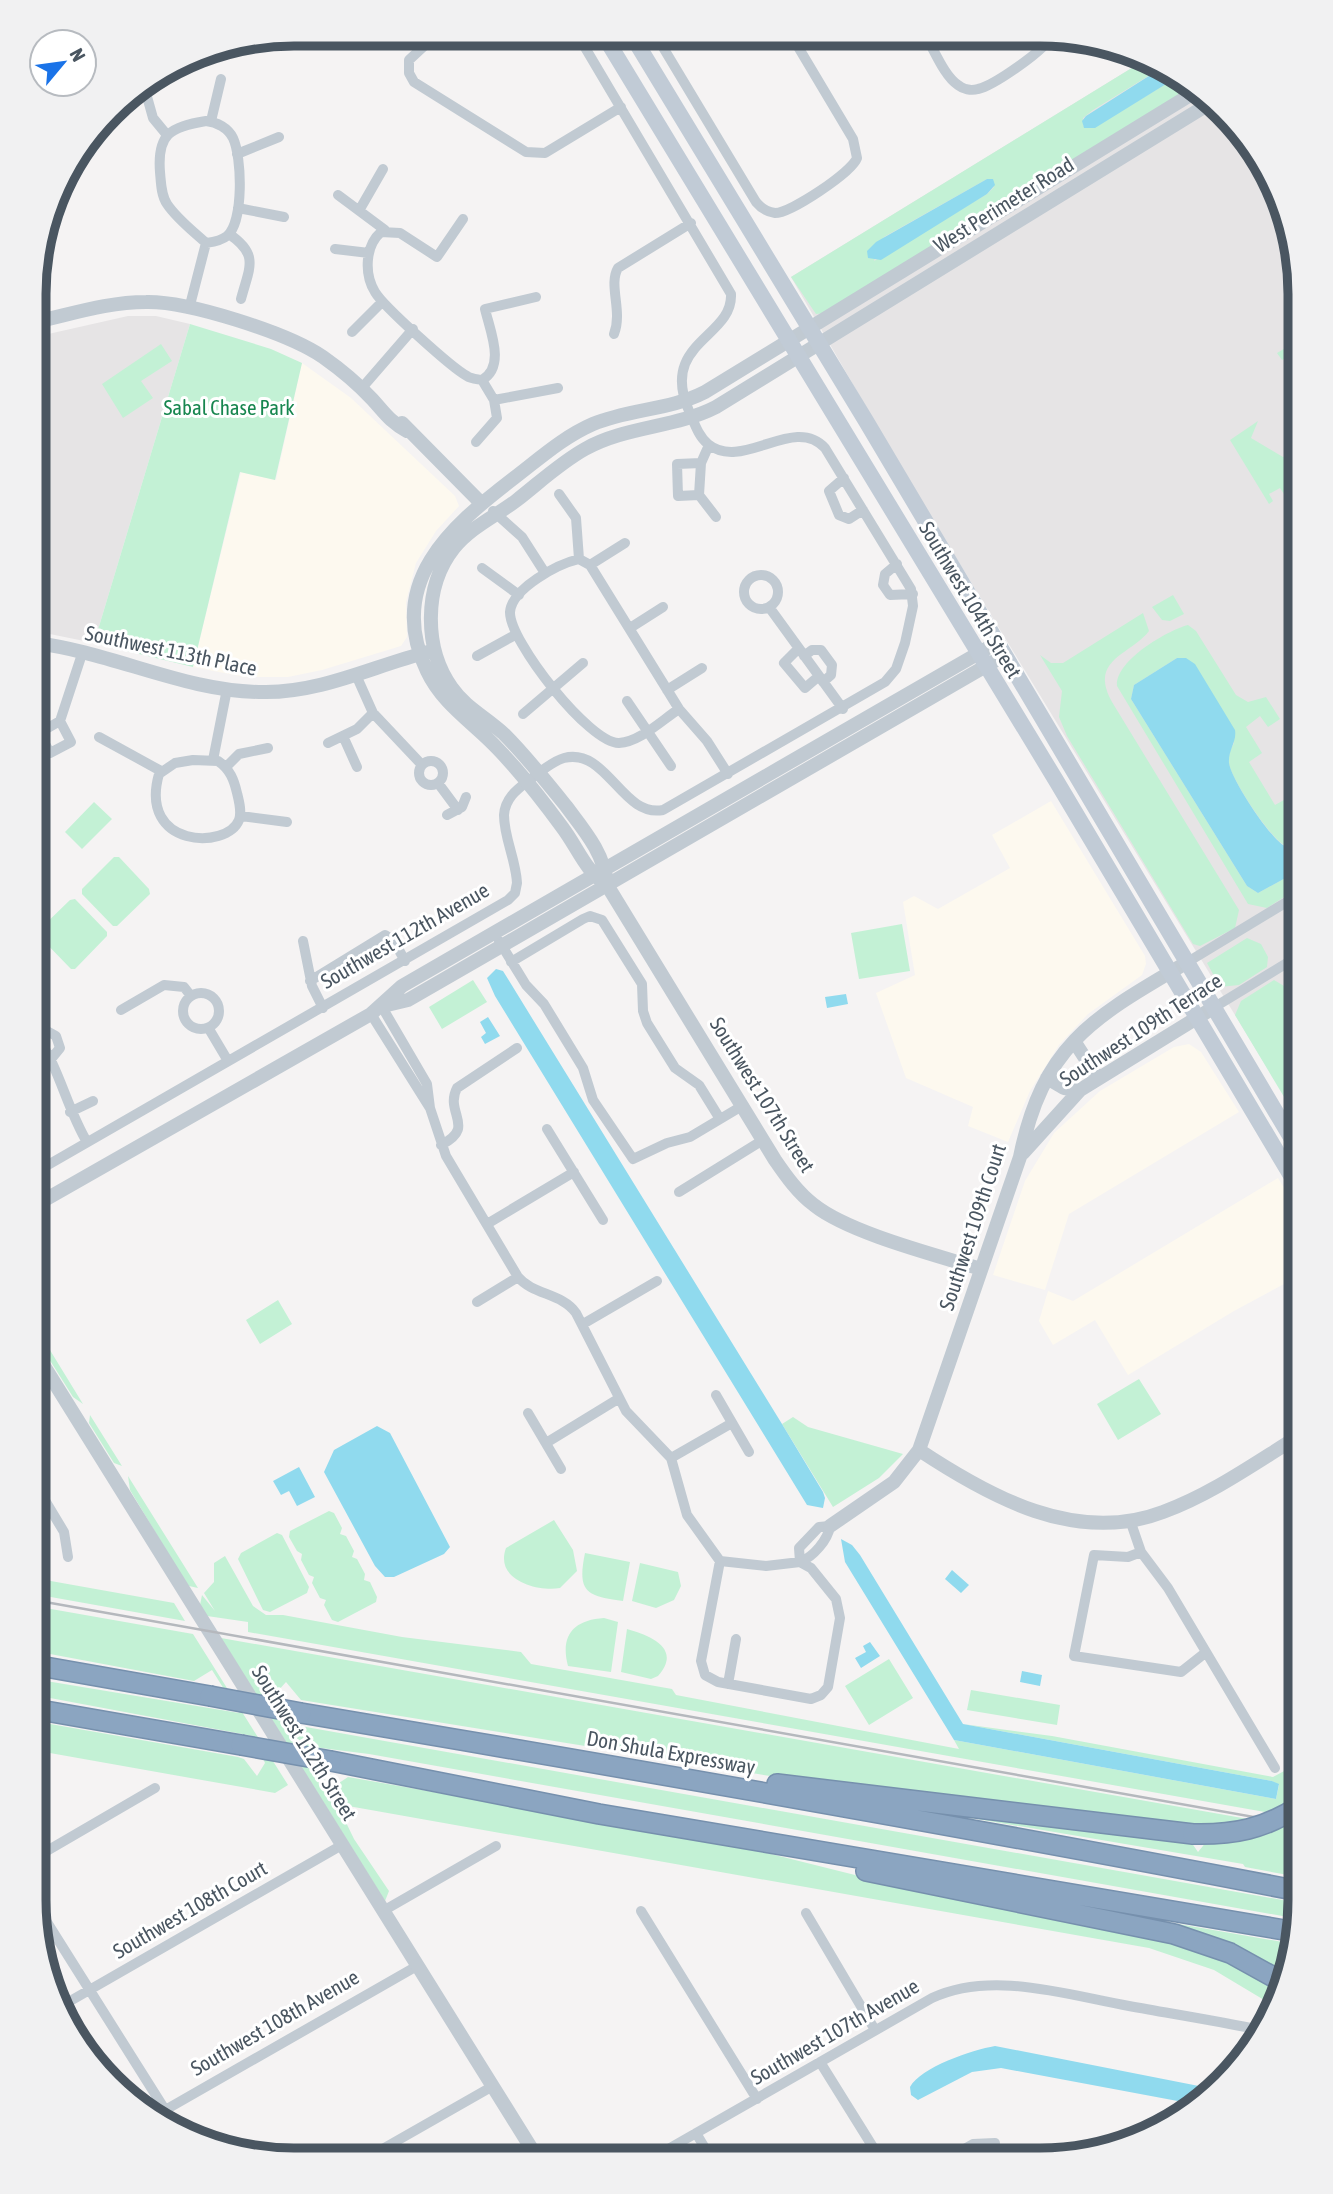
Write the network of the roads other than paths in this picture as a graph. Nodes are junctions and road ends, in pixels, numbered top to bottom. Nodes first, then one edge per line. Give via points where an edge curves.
1 (423, 46) edge
2 (584, 46) edge
3 (610, 46) edge
4 (638, 46) edge
5 (662, 46) edge
6 (798, 46) edge
7 (932, 46) edge
8 (1045, 46) edge
9 (221, 79) dead end
10 (146, 94) edge
11 (1189, 96) edge
12 (621, 107) junction
13 (1203, 107) edge
14 (211, 121) junction
15 (167, 135) junction
16 (279, 137) dead end
17 (237, 154) junction
18 (383, 169) dead end
19 (338, 195) dead end
20 (238, 208) junction
21 (360, 209) junction
22 (284, 217) dead end
23 (463, 219) dead end
24 (691, 223) junction
25 (385, 230) junction
26 (229, 234) junction
27 (206, 243) junction
28 (335, 249) dead end
29 (369, 253) junction
30 (536, 297) dead end
31 (241, 299) dead end
32 (382, 302) junction
33 (189, 309) junction
34 (46, 320) edge
35 (413, 329) junction
36 (809, 330) junction
37 (352, 332) dead end
38 (614, 334) dead end
39 (788, 342) junction
40 (818, 345) junction
41 (798, 357) junction
42 (482, 380) junction
43 (558, 387) dead end
44 (361, 389) junction
45 (494, 400) junction
46 (685, 402) junction
47 (692, 418) junction
48 (476, 442) dead end
49 (709, 445) junction
50 (701, 463) junction
51 (844, 478) junction
52 (559, 494) dead end
53 (699, 495) junction
54 (481, 503) junction
55 (863, 510) junction
56 (495, 513) junction
57 (716, 517) dead end
58 (625, 543) dead end
59 (579, 559) junction
60 (897, 564) junction
61 (590, 565) junction
62 (482, 568) dead end
63 (545, 573) junction
64 (913, 594) junction
65 (519, 595) junction
66 (663, 607) dead end
67 (769, 607) dead end
68 (630, 628) junction
69 (515, 635) junction
70 (46, 646) edge
71 (1002, 648) junction
72 (435, 651) junction
73 (801, 653) junction
74 (82, 654) junction
75 (420, 654) junction
76 (477, 656) dead end
77 (981, 661) junction
78 (583, 663) dead end
79 (702, 668) dead end
80 (356, 676) junction
81 (821, 679) junction
82 (554, 688) junction
83 (227, 689) junction
84 (667, 690) junction
85 (627, 701) dead end
86 (679, 709) junction
87 (843, 709) junction
88 (373, 713) junction
89 (523, 714) dead end
90 (61, 721) dead end
91 (856, 724) junction
92 (647, 730) junction
93 (343, 736) junction
94 (99, 737) dead end
95 (863, 737) junction
96 (328, 743) dead end
97 (268, 748) dead end
98 (213, 760) junction
99 (422, 765) junction
100 (226, 766) junction
101 (671, 766) dead end
102 (357, 767) dead end
103 (161, 771) junction
104 (540, 773) junction
105 (728, 774) junction
106 (527, 782) junction
107 (438, 783) junction
108 (1086, 792) junction
109 (466, 797) dead end
110 (1069, 802) junction
111 (734, 803) junction
112 (240, 816) junction
113 (288, 822) dead end
114 (606, 867) junction
115 (591, 875) junction
116 (607, 885) junction
117 (1288, 901) edge
118 (494, 932) junction
119 (303, 941) dead end
120 (502, 946) junction
121 (405, 961) junction
122 (511, 962) junction
123 (1288, 962) edge
124 (1186, 963) junction
125 (1170, 973) junction
126 (310, 981) junction
127 (191, 996) junction
128 (323, 1008) junction
129 (1213, 1008) junction
130 (121, 1010) dead end
131 (376, 1010) junction
132 (1197, 1018) junction
133 (209, 1029) junction
134 (46, 1031) edge
135 (1074, 1041) junction
136 (517, 1048) dead end
137 (46, 1055) edge
138 (49, 1055) junction
139 (228, 1061) junction
140 (1047, 1078) junction
141 (1098, 1078) junction
142 (1080, 1090) junction
143 (93, 1101) dead end
144 (742, 1106) junction
145 (70, 1112) junction
146 (720, 1119) junction
147 (548, 1129) dead end
148 (1288, 1133) edge
149 (763, 1140) junction
150 (87, 1143) junction
151 (441, 1145) junction
152 (1020, 1157) junction
153 (46, 1165) edge
154 (1288, 1171) edge
155 (574, 1172) junction
156 (679, 1192) dead end
157 (46, 1199) edge
158 (603, 1220) dead end
159 (487, 1224) junction
160 (981, 1269) junction
161 (518, 1277) junction
162 (657, 1281) dead end
163 (477, 1302) dead end
164 (583, 1324) junction
165 (46, 1369) edge
166 (716, 1395) dead end
167 (618, 1399) junction
168 (528, 1413) dead end
169 (732, 1423) junction
170 (546, 1443) junction
171 (1288, 1443) edge
172 (919, 1450) junction
173 (749, 1452) dead end
174 (671, 1458) junction
175 (561, 1469) dead end
176 (46, 1510) edge
177 (1130, 1520) junction
178 (830, 1526) joint
179 (1141, 1552) junction
180 (68, 1557) dead end
181 (720, 1561) junction
182 (800, 1562) junction
183 (736, 1639) dead end
184 (1205, 1653) junction
185 (46, 1667) edge
186 (728, 1684) junction
187 (46, 1711) edge
188 (1275, 1768) dead end
189 (710, 1782) junction
190 (155, 1788) dead end
191 (1288, 1812) edge
192 (757, 1842) junction
193 (342, 1845) junction
194 (495, 1846) dead end
195 (46, 1851) edge
196 (1288, 1889) edge
197 (383, 1911) junction
198 (641, 1911) dead end
199 (806, 1913) dead end
200 (47, 1921) edge
201 (1285, 1931) edge
202 (417, 1966) junction
203 (1275, 1977) edge
204 (90, 1989) junction
205 (67, 2002) edge
206 (1252, 2028) edge
207 (875, 2030) junction
208 (820, 2062) junction
209 (493, 2086) junction
210 (757, 2099) junction
211 (165, 2110) junction
212 (167, 2113) edge
213 (696, 2133) junction
214 (995, 2143) dead end
215 (384, 2148) edge
216 (531, 2148) edge
217 (670, 2148) edge
218 (705, 2148) edge
219 (874, 2148) edge
220 (966, 2148) edge

1 - 12 street via 412,55 409,71 414,82 519,148 540,154
2 - 12 street
3 - 39 main road, Southwest 104th Street
4 - 36 main road, Southwest 104th Street
5 - 6 street via 756,202 776,213 848,171 857,158 855,142
7 - 8 street via 954,83 967,89 982,89
9 - 14 street
10 - 15 street via 153,118
11 - 36 street, West Perimeter Road
12 - 24 street
13 - 40 street, West Perimeter Road
14 - 15 street via 189,124
14 - 17 street via 227,131
15 - 27 street via 158,152 163,196
16 - 17 street
17 - 20 street
18 - 21 street
19 - 21 street
20 - 22 street
20 - 26 street
21 - 25 street
23 - 25 street via 437,257 400,233
24 - 38 street via 618,268 614,278 619,319
24 - 46 street via 732,299 726,313 685,361
25 - 29 street
26 - 27 street
26 - 31 street via 246,247 250,257
27 - 33 street
28 - 29 street
29 - 32 street via 370,282
30 - 42 street via 485,309 495,359 491,374
32 - 35 street
32 - 37 street
33 - 34 street via 130,303
33 - 44 street via 295,342 324,358
35 - 42 street via 452,366 469,378
35 - 44 street
36 - 39 street
36 - 40 main road, Southwest 104th Street
39 - 41 main road, Southwest 104th Street
39 - 46 street
40 - 41 street
40 - 71 main road, Southwest 104th Street
41 - 47 street
41 - 77 main road, Southwest 104th Street
42 - 45 street
43 - 45 street
44 - 54 street via 390,408
45 - 48 street via 498,418
46 - 47 street
46 - 54 street via 630,412 589,426 552,448
47 - 49 street
47 - 56 street via 601,441
49 - 50 street
49 - 51 street via 731,451 812,439 825,448
50 - 53 street
50 - 53 street via 677,464 678,496
51 - 55 street
51 - 55 street via 829,491 839,514 849,519
52 - 59 street via 576,518
53 - 57 street
54 - 56 street
54 - 75 street via 451,531 423,572 415,606
55 - 60 street
56 - 63 street via 522,537
56 - 72 street via 454,548 442,570 431,610
58 - 61 street
59 - 61 street
59 - 63 street
60 - 64 street
60 - 64 street via 885,574 883,585 890,595
61 - 68 street
62 - 65 street
63 - 65 street
64 - 87 street via 905,643 894,672
65 - 69 street via 510,609
66 - 68 street
67 - 73 street
68 - 84 street
69 - 76 street
69 - 82 street
70 - 74 street, Southwest 113th Place
71 - 77 street, Southwest 112th Avenue
71 - 108 main road, Southwest 104th Street
72 - 75 street, Southwest 113th Place
72 - 104 street, Southwest 107th Street via 457,695 502,732
73 - 81 street
73 - 81 street via 821,650 832,665 831,675
73 - 81 street via 783,663 805,688
74 - 83 street, Southwest 113th Place
74 - 90 street
75 - 80 street, Southwest 113th Place
75 - 106 street, Southwest 107th Street via 442,696
77 - 91 street, Southwest 112th Avenue
77 - 95 street, Southwest 112th Avenue
77 - 110 main road, Southwest 104th Street
78 - 82 street
79 - 84 street
80 - 83 street, Southwest 113th Place via 284,691
80 - 88 street
81 - 87 street
82 - 89 street
82 - 92 street via 608,741 629,741
83 - 98 street
84 - 86 street
85 - 92 street
86 - 92 street
86 - 105 street
87 - 105 street, Southwest 112th Avenue
88 - 93 street
88 - 99 street
91 - 95 street
91 - 111 street, Southwest 112th Avenue
92 - 101 street
93 - 96 street
93 - 102 street
94 - 103 street
95 - 111 street, Southwest 112th Avenue
97 - 100 street via 239,754
98 - 100 street
98 - 103 street via 184,761
99 - 107 street via 419,772 424,783
99 - 107 street via 440,765 443,777
100 - 112 street
103 - 112 street via 157,781 159,816 173,833 219,835 235,827
104 - 105 street, Southwest 112th Avenue via 562,759 580,758 638,805 653,811 667,809
104 - 106 street, Southwest 112th Avenue
104 - 114 street, Southwest 107th Street
106 - 115 street, Southwest 107th Street
106 - 121 street, Southwest 112th Avenue via 511,795 505,813 516,875 514,895
107 - 109 street via 452,812
108 - 110 main road
108 - 124 main road, Southwest 104th Street
110 - 125 main road, Southwest 104th Street
111 - 114 street, Southwest 112th Avenue
111 - 116 street, Southwest 112th Avenue
112 - 113 street
114 - 115 street, Southwest 112th Avenue
114 - 116 street, Southwest 107th Street
115 - 116 street, Southwest 107th Street
115 - 118 street, Southwest 112th Avenue
116 - 120 street, Southwest 112th Avenue
116 - 144 street, Southwest 107th Street
117 - 124 street, Southwest 109th Terrace
118 - 120 street
118 - 131 street, Southwest 112th Avenue via 402,986
119 - 126 street
120 - 122 street
120 - 131 street, Southwest 112th Avenue via 408,1000
121 - 126 street via 392,937 385,935
121 - 128 street, Southwest 112th Avenue
122 - 146 street via 544,1004 577,1058 593,1100 631,1158 683,1141
122 - 146 street via 583,919 602,920 642,984 647,1023 675,1068 699,1084
123 - 129 street, Southwest 109th Terrace
124 - 125 street, Southwest 109th Court
124 - 129 main road, Southwest 104th Street
125 - 132 main road, Southwest 104th Street
125 - 135 street, Southwest 109th Court via 1107,1010
126 - 128 street
127 - 130 street via 184,987 169,984
127 - 133 street via 183,1005 187,1018 195,1027
127 - 133 street via 205,994 217,1006 217,1018
128 - 139 street, Southwest 112th Avenue
129 - 132 street, Southwest 109th Terrace
129 - 148 main road, Southwest 104th Street
131 - 151 street via 427,1084
131 - 157 street, Southwest 112th Avenue
132 - 141 street, Southwest 109th Terrace
132 - 154 main road, Southwest 104th Street
133 - 139 street
134 - 138 street via 56,1036 60,1048
135 - 140 street, Southwest 109th Court
135 - 141 street
136 - 151 street via 457,1088 453,1099 458,1132
137 - 138 street
138 - 145 street
139 - 150 street, Southwest 112th Avenue
140 - 142 street via 1064,1088
140 - 152 street, Southwest 109th Court via 1028,1121
141 - 142 street, Southwest 109th Terrace
142 - 152 street, Southwest 109th Terrace
143 - 145 street
144 - 146 street
144 - 149 street, Southwest 107th Street
145 - 150 street
147 - 155 street
149 - 156 street
149 - 160 street, Southwest 107th Street via 795,1188 829,1216
150 - 153 street, Southwest 112th Avenue
151 - 159 street
152 - 160 street, Southwest 109th Court
155 - 158 street
155 - 159 street
159 - 161 street
160 - 172 street, Southwest 109th Court
161 - 163 street
161 - 164 street via 566,1302
162 - 164 street
164 - 167 street
165 - 193 street, Southwest 112th Street
166 - 169 street
167 - 170 street
167 - 174 street via 634,1423
168 - 170 street
169 - 173 street
169 - 174 street
170 - 175 street
171 - 177 street via 1193,1499
172 - 177 street via 1001,1497 1041,1514 1088,1523
172 - 178 street, Southwest 109th Court via 894,1482
174 - 181 street via 687,1514
176 - 180 street via 64,1532
177 - 179 street
178 - 182 street, Southwest 109th Court via 820,1527 799,1548
179 - 184 street via 1168,1588
179 - 184 street via 1094,1555 1074,1656 1181,1672
181 - 182 street via 766,1566
181 - 186 street via 701,1664 712,1680
182 - 186 street via 811,1568 840,1608 827,1689 811,1699
183 - 186 street
184 - 188 street
185 - 189 highway, Don Shula Expressway, bridge
187 - 192 highway, bridge
189 - 191 highway, bridge via 764,1783 1193,1834 1257,1828
189 - 196 highway, Don Shula Expressway
190 - 195 street
192 - 201 highway
192 - 203 highway via 936,1888 1174,1934 1238,1956
193 - 197 street, Southwest 112th Street
193 - 204 street, Southwest 108th Court
194 - 197 street
197 - 202 street, Southwest 112th Street
198 - 210 street
199 - 207 street
200 - 204 street
202 - 209 street, Southwest 112th Street
202 - 211 street, Southwest 108th Avenue
204 - 205 street, Southwest 108th Court
204 - 211 street
206 - 207 street, Southwest 107th Avenue via 1003,1985 937,1996
207 - 208 street, Southwest 107th Avenue
208 - 210 street, Southwest 107th Avenue
208 - 219 street
209 - 215 street
209 - 216 street, Southwest 112th Street
210 - 213 street, Southwest 107th Avenue
211 - 212 street
213 - 217 street, Southwest 107th Avenue
213 - 218 street
214 - 220 street

